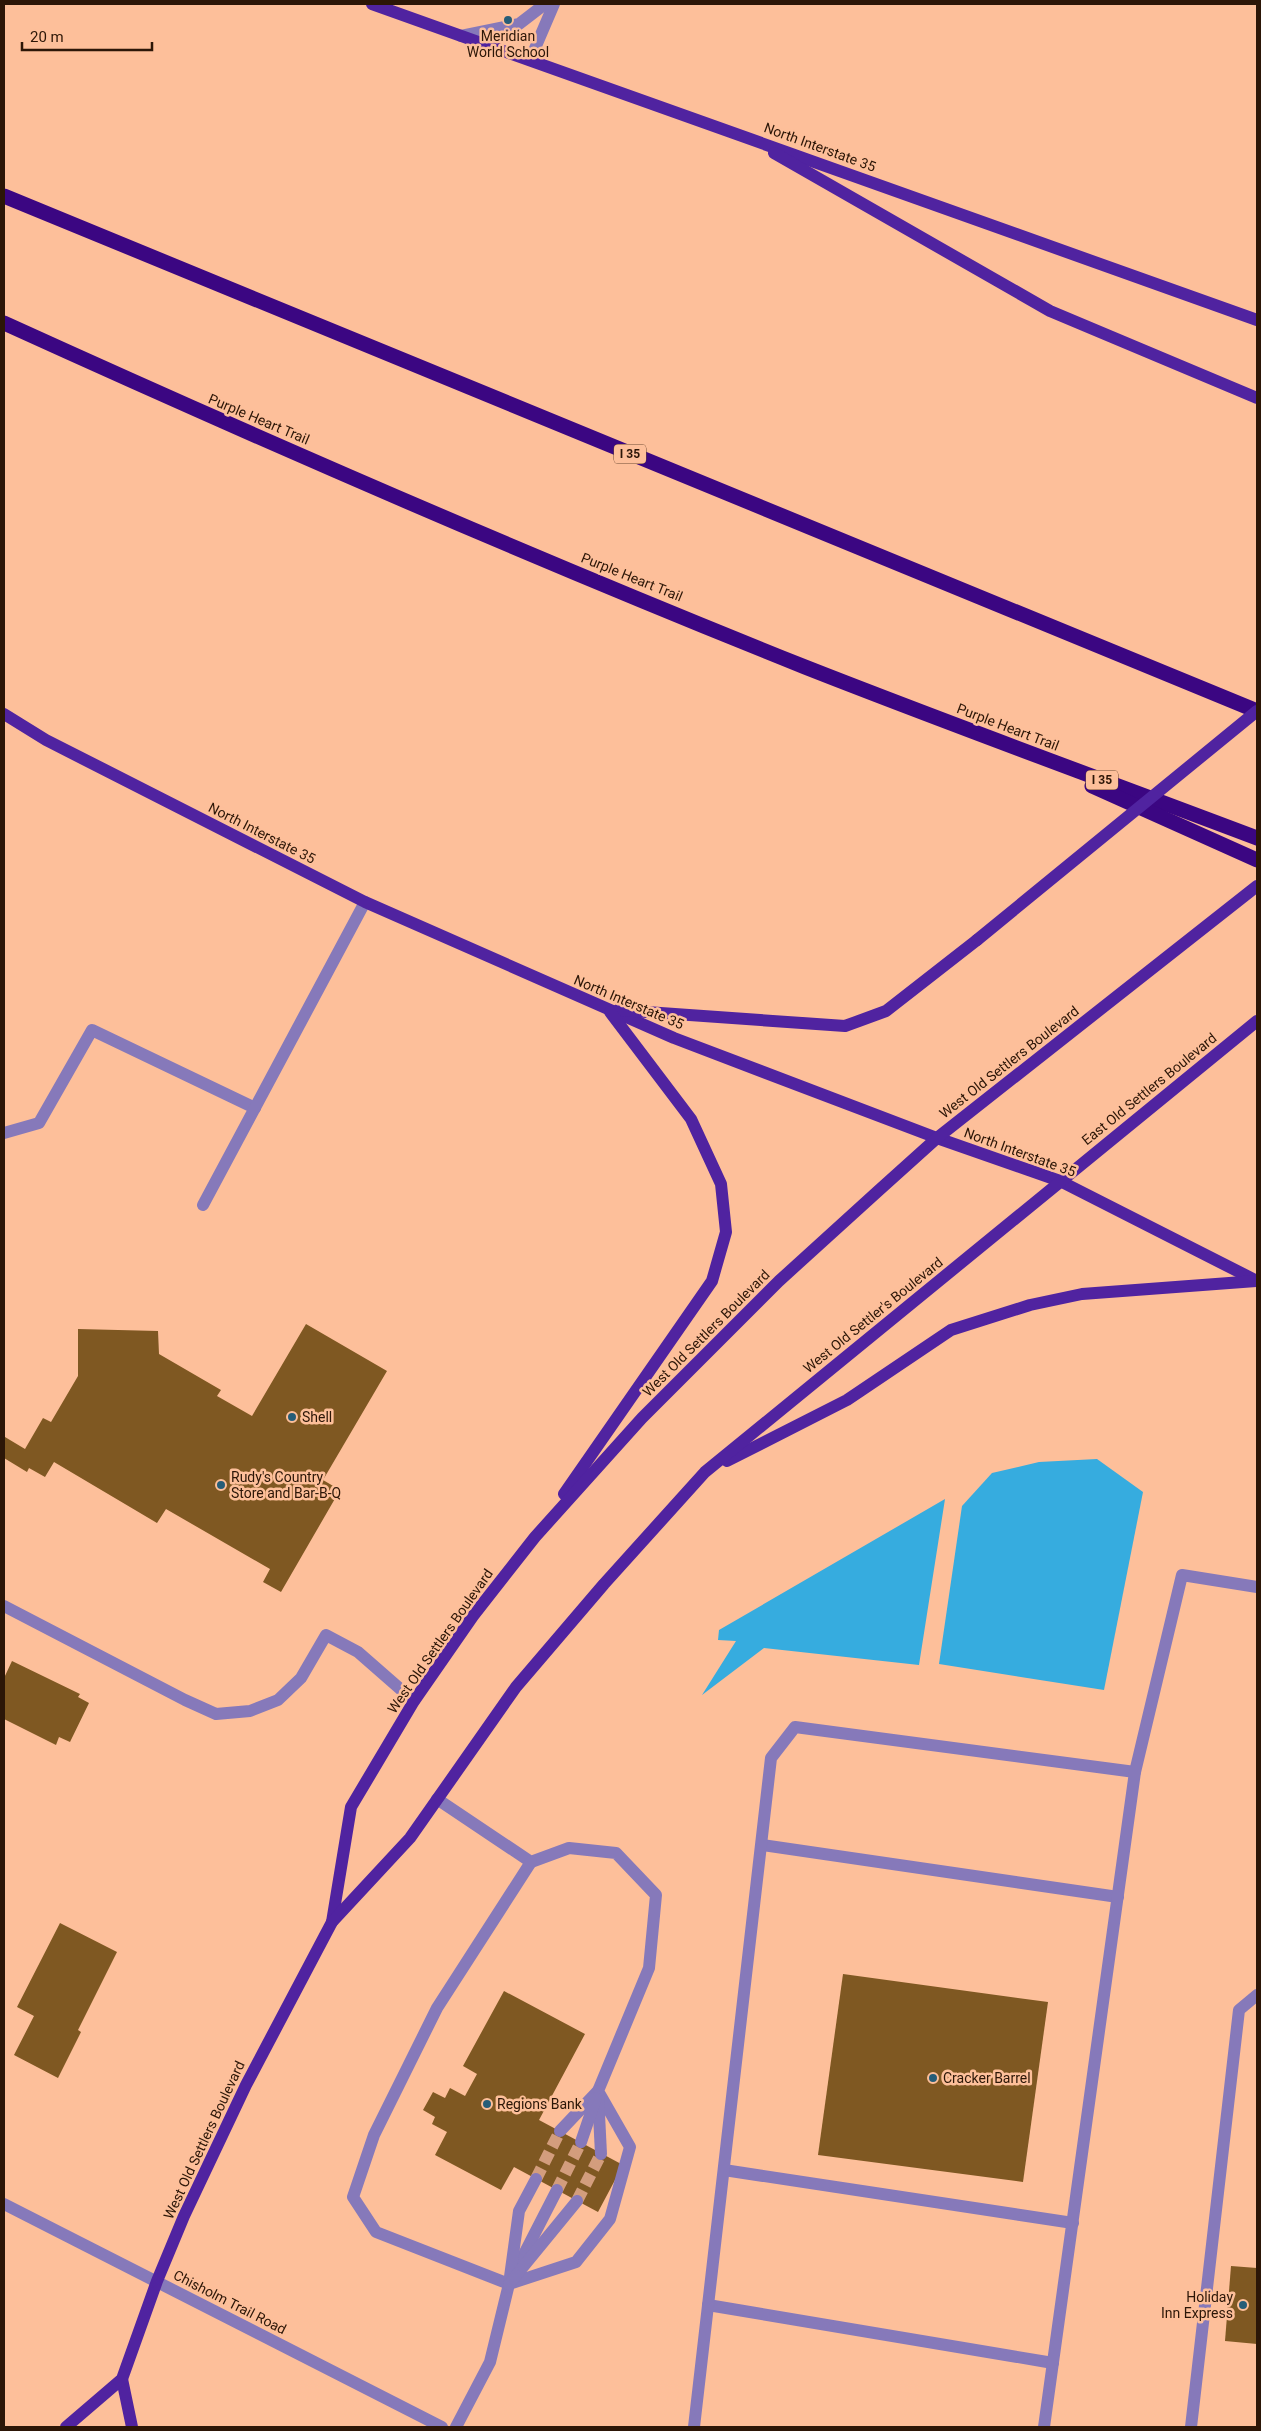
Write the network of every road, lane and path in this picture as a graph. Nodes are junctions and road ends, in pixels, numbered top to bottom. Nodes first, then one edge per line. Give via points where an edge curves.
1 (372, 4) edge
2 (545, 4) edge
3 (554, 4) edge
4 (461, 36) junction
5 (530, 60) junction
6 (746, 136) junction
7 (4, 196) edge
8 (1257, 320) edge
9 (4, 322) edge
10 (1257, 398) edge
11 (1257, 711) edge
12 (4, 714) edge
13 (947, 721) junction
14 (1257, 838) edge
15 (1257, 860) edge
16 (1257, 886) edge
17 (365, 902) junction
18 (608, 1010) junction
19 (1257, 1021) edge
20 (255, 1108) junction
21 (4, 1133) edge
22 (937, 1138) junction
23 (1060, 1181) junction
24 (203, 1205) dead end
25 (1257, 1281) edge
26 (705, 1472) junction
27 (535, 1537) junction
28 (1257, 1587) edge
29 (4, 1606) edge
30 (414, 1701) junction
31 (1135, 1772) junction
32 (437, 1798) junction
33 (762, 1844) junction
34 (531, 1862) junction
35 (1118, 1897) junction
36 (332, 1922) junction
37 (1257, 1995) edge
38 (598, 2091) junction
39 (560, 2131) tunnel mouth
40 (580, 2142) tunnel mouth
41 (601, 2154) tunnel mouth
42 (724, 2170) junction
43 (536, 2179) tunnel mouth
44 (557, 2190) tunnel mouth
45 (578, 2201) tunnel mouth
46 (4, 2204) edge
47 (1073, 2223) junction
48 (157, 2281) junction
49 (509, 2284) junction
50 (708, 2305) junction
51 (1053, 2363) junction
52 (122, 2379) junction
53 (66, 2427) edge
54 (132, 2427) edge
55 (442, 2427) edge
56 (456, 2427) edge
57 (694, 2427) edge
58 (1044, 2427) edge
59 (1191, 2427) edge

1 - 4 main road, North Interstate 35
2 - 4 street via 519,24
3 - 5 street
4 - 5 main road, North Interstate 35
5 - 6 main road, North Interstate 35
6 - 8 main road, North Interstate 35
6 - 10 main road via 1050,311
7 - 11 highway, I 35
9 - 13 highway, Purple Heart Trail / I 35 via 172,399 551,562
11 - 18 main road, bridge via 977,940 886,1010 845,1026
12 - 17 main road, North Interstate 35 via 46,740
13 - 14 highway, Purple Heart Trail / I 35
13 - 15 highway
16 - 22 main road, West Old Settlers Boulevard
17 - 18 main road, North Interstate 35
17 - 20 street
18 - 22 main road, North Interstate 35
18 - 27 main road via 691,1119 721,1184 726,1232 712,1281
19 - 23 main road, East Old Settlers Boulevard
20 - 21 street via 92,1030 39,1123
20 - 24 street
22 - 23 main road, North Interstate 35
22 - 27 main road, West Old Settlers Boulevard via 779,1281 642,1418
23 - 25 main road, North Interstate 35
23 - 26 main road, West Old Settler's Boulevard
25 - 26 main road via 1082,1294 1030,1305 951,1330 847,1400
26 - 32 main road, West Old Settlers Boulevard via 516,1687
27 - 30 main road, West Old Settlers Boulevard via 473,1616
28 - 31 street via 1182,1574
29 - 30 street via 216,1714 250,1712 278,1700 301,1678 326,1635 358,1652
30 - 36 main road, West Old Settlers Boulevard via 351,1807
31 - 33 street via 795,1727 771,1758
31 - 35 street
32 - 34 street
32 - 36 main road, West Old Settlers Boulevard via 410,1838
33 - 35 street
33 - 42 street
34 - 38 street via 569,1848 616,1853 656,1895 648,1968
34 - 49 street via 438,2008 374,2135 353,2197 376,2232
35 - 47 street
36 - 48 main road, West Old Settlers Boulevard via 246,2085
37 - 59 street via 1239,2010
38 - 39 street
38 - 40 street
38 - 41 street
38 - 49 street via 630,2147 610,2219 576,2262
42 - 47 street
42 - 50 street
43 - 49 street via 519,2211
44 - 49 street
45 - 49 street
46 - 48 street, Chisholm Trail Road
47 - 51 street
48 - 52 main road, West Old Settlers Boulevard
48 - 55 street, Chisholm Trail Road
49 - 56 street via 490,2362
50 - 51 street
50 - 57 street
51 - 58 street
52 - 53 main road, West Old Settlers Boulevard
52 - 54 main road

